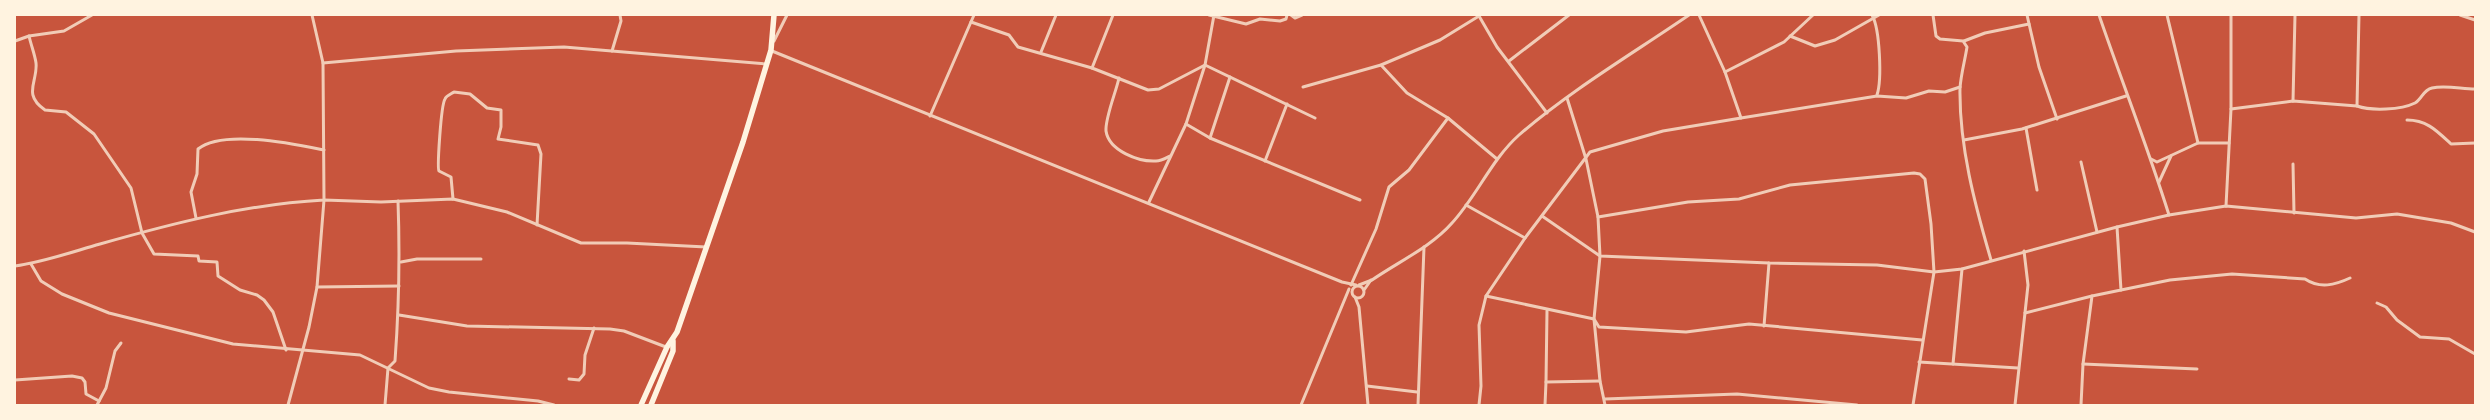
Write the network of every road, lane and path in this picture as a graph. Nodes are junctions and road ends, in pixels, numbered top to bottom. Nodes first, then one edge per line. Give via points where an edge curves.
1 (92, 15) edge
2 (312, 15) edge
3 (620, 15) edge
4 (774, 15) edge
5 (787, 15) edge
6 (974, 15) edge
7 (1056, 15) edge
8 (1113, 15) edge
9 (1209, 15) edge
10 (1289, 15) edge
11 (1302, 15) edge
12 (1569, 15) edge
13 (1689, 15) edge
14 (1699, 15) edge
15 (1813, 15) edge
16 (1879, 15) edge
17 (1933, 15) edge
18 (2027, 15) edge
19 (2099, 15) edge
20 (2167, 15) edge
21 (2231, 15) edge
22 (2296, 15) edge
23 (2359, 15) edge
24 (2460, 15) edge
25 (1214, 16) edge
26 (1479, 16) edge
27 (1873, 17) edge
28 (2475, 20) edge
29 (972, 22) junction
30 (2029, 24) junction
31 (29, 36) junction
32 (1790, 36) junction
33 (15, 41) edge
34 (1963, 41) junction
35 (772, 47) junction
36 (612, 51) junction
37 (1041, 52) junction
38 (1509, 61) junction
39 (323, 63) junction
40 (766, 64) junction
41 (1381, 65) junction
42 (1205, 66) junction
43 (1092, 68) junction
44 (1725, 72) junction
45 (1230, 77) junction
46 (1119, 78) junction
47 (1303, 87) dead end
48 (1960, 87) junction
49 (2475, 90) edge
50 (1877, 96) junction
51 (2126, 96) junction
52 (1567, 98) junction
53 (2293, 101) junction
54 (1287, 104) junction
55 (2357, 106) junction
56 (2231, 109) junction
57 (1547, 113) junction
58 (930, 116) junction
59 (1315, 118) dead end
60 (1448, 118) junction
61 (1741, 118) junction
62 (2057, 119) junction
63 (2408, 120) dead end
64 (1186, 124) junction
65 (2026, 128) junction
66 (1210, 138) junction
67 (1964, 140) junction
68 (2198, 143) junction
69 (2229, 143) junction
70 (2475, 143) edge
71 (324, 150) junction
72 (1171, 156) junction
73 (2172, 156) junction
74 (1497, 159) junction
75 (1586, 159) junction
76 (2152, 159) junction
77 (1265, 161) junction
78 (2081, 162) dead end
79 (2293, 164) dead end
80 (2159, 183) junction
81 (2037, 190) dead end
82 (324, 200) junction
83 (453, 200) junction
84 (1360, 200) dead end
85 (398, 202) junction
86 (1149, 202) junction
87 (1466, 205) junction
88 (2226, 206) junction
89 (2294, 213) junction
90 (2169, 215) junction
91 (1542, 216) junction
92 (1598, 217) junction
93 (196, 218) junction
94 (537, 225) junction
95 (2117, 227) junction
96 (2097, 232) junction
97 (2475, 232) edge
98 (142, 234) junction
99 (1525, 238) junction
100 (1424, 246) junction
101 (706, 247) junction
102 (2024, 251) junction
103 (1600, 256) junction
104 (481, 259) dead end
105 (1991, 260) junction
106 (401, 262) junction
107 (1769, 263) junction
108 (31, 264) junction
109 (15, 266) edge
110 (1962, 269) junction
111 (1934, 272) junction
112 (2350, 278) dead end
113 (1372, 280) junction
114 (1342, 282) junction
115 (1351, 285) junction
116 (1357, 285) junction
117 (399, 286) junction
118 (316, 287) junction
119 (1364, 290) junction
120 (2121, 290) junction
121 (1350, 291) junction
122 (1486, 296) junction
123 (2092, 296) junction
124 (1355, 297) junction
125 (1362, 297) junction
126 (2377, 303) dead end
127 (1359, 307) junction
128 (1547, 311) junction
129 (2025, 313) junction
130 (399, 315) junction
131 (1594, 319) junction
132 (1764, 326) junction
133 (594, 328) junction
134 (1922, 340) junction
135 (673, 341) junction
136 (121, 343) dead end
137 (666, 348) junction
138 (286, 350) junction
139 (302, 351) junction
140 (673, 351) junction
141 (2475, 354) edge
142 (1919, 362) junction
143 (1953, 364) junction
144 (2083, 364) junction
145 (388, 368) junction
146 (2018, 368) junction
147 (2197, 369) dead end
148 (568, 378) dead end
149 (15, 380) edge
150 (1600, 381) junction
151 (1546, 382) junction
152 (1367, 386) junction
153 (1417, 392) junction
154 (1605, 400) junction
155 (98, 403) edge
156 (288, 405) edge
157 (385, 405) edge
158 (554, 405) edge
159 (642, 405) edge
160 (651, 405) edge
161 (1301, 405) edge
162 (1368, 405) edge
163 (1418, 405) edge
164 (1479, 405) edge
165 (1545, 405) edge
166 (1605, 405) edge
167 (1857, 405) edge
168 (1913, 405) edge
169 (2015, 405) edge
170 (2082, 405) edge

1 - 31 street via 64,31
2 - 39 street
3 - 36 street
4 - 35 highway
5 - 35 street
6 - 29 street
7 - 37 street
8 - 43 street
9 - 25 street
10 - 11 street via 1295,18
10 - 25 street via 1280,21 1260,19 1246,24
12 - 38 street
13 - 52 street
14 - 44 street
15 - 32 street
16 - 27 street
17 - 34 street via 1934,32 1940,39
18 - 30 street
19 - 51 street
20 - 68 street
21 - 56 street
22 - 53 street
23 - 55 street
24 - 28 street
25 - 42 street
26 - 38 street via 1496,47
26 - 41 street via 1440,40
27 - 32 street via 1835,40 1815,46
27 - 50 street via 1881,82
29 - 37 street via 1008,35 1018,47
29 - 58 street
30 - 34 street
30 - 62 street via 2039,67
31 - 33 street
31 - 98 street via 36,64 32,91 37,100 45,110 66,112 94,134 131,188
32 - 44 street
34 - 48 street via 1967,46
35 - 40 highway
35 - 58 street
36 - 39 street via 564,47 512,48
36 - 40 street
37 - 43 street
38 - 57 street
39 - 71 street
40 - 101 highway
41 - 47 street
41 - 60 street via 1407,93
42 - 45 street
42 - 46 street via 1154,90
42 - 64 street
43 - 46 street
44 - 61 street
45 - 54 street
45 - 66 street
46 - 72 street via 1106,128 1111,141 1124,154 1151,161
48 - 50 street via 1906,98
48 - 67 street
49 - 55 street via 2434,87 2426,90 2412,104 2367,110
50 - 61 street
51 - 62 street
51 - 76 street
52 - 57 street
52 - 75 street
53 - 55 street
53 - 56 street
54 - 59 street
54 - 77 street
56 - 69 street
57 - 74 street via 1519,135
58 - 86 street
60 - 74 street
60 - 115 street via 1409,170 1389,187 1376,230
61 - 75 street via 1663,131 1594,150
62 - 65 street
63 - 70 street via 2430,124 2451,144
64 - 66 street
64 - 72 street
65 - 67 street
65 - 81 street
66 - 77 street
67 - 105 street via 1973,195
68 - 69 street
68 - 73 street
69 - 88 street
71 - 82 street
71 - 93 street via 273,140 204,144 198,149 197,174 190,192
72 - 86 street
73 - 76 street via 2157,162
73 - 80 street
74 - 87 street
75 - 91 street
75 - 92 street
76 - 80 street
77 - 84 street
78 - 96 street
79 - 89 street
80 - 90 street
82 - 85 street
82 - 93 street via 285,202
82 - 118 street
83 - 85 street
83 - 94 street via 507,212
83 - 94 street via 451,178 440,172 437,164 441,149 443,102 454,92 470,94 487,108 501,110 498,139 538,145 541,154
85 - 106 street
86 - 114 street
87 - 99 street
87 - 100 street via 1448,227
88 - 89 street
88 - 90 street
89 - 97 street via 2356,218 2396,214
90 - 95 street
91 - 99 street
91 - 103 street
92 - 103 street
92 - 111 street via 1688,202 1739,199 1790,185 1914,172 1925,179 1932,224
93 - 98 street
94 - 101 street via 580,243
95 - 96 street
95 - 120 street
96 - 102 street
98 - 108 street
98 - 138 street via 154,254 198,256 199,261 218,262 218,276 243,292 257,294 273,312
99 - 122 street
100 - 113 street
100 - 153 street
101 - 135 highway
102 - 105 street
102 - 129 street via 2028,285
103 - 107 street
103 - 131 street
104 - 106 street
105 - 110 street
106 - 117 street
107 - 111 street via 1892,265
107 - 132 street
108 - 109 street
108 - 138 street via 41,281 62,294 109,313 233,344
110 - 111 street
110 - 143 street
111 - 134 street
112 - 120 street via 2333,286 2305,279 2232,274 2170,280
113 - 116 street
113 - 119 street
114 - 115 street
114 - 121 street
115 - 116 street
116 - 119 street
116 - 121 street
117 - 118 street
117 - 130 street
118 - 139 street
119 - 125 street
120 - 123 street
121 - 124 street
121 - 161 street
122 - 128 street
122 - 164 street via 1479,325
123 - 129 street
123 - 144 street
124 - 125 street
124 - 127 street
125 - 127 street
126 - 141 street via 2420,337 2449,339
127 - 152 street
128 - 131 street
128 - 151 street
129 - 146 street
130 - 133 street via 476,326
130 - 145 street via 395,361
131 - 132 street via 1600,327 1686,332 1742,325
131 - 150 street
132 - 134 street
133 - 137 street via 624,331
133 - 148 street via 585,355 584,374 578,380
134 - 142 street
135 - 137 highway
135 - 140 highway
136 - 155 street via 115,351 106,388
137 - 140 street
137 - 159 highway
138 - 139 street
139 - 145 street via 360,355
139 - 156 street
140 - 160 highway
142 - 143 street
142 - 168 street
143 - 146 street
144 - 147 street
144 - 170 street
145 - 157 street
145 - 158 street via 429,388
146 - 169 street
149 - 155 street via 76,376 85,382 86,394
150 - 151 street
150 - 154 street
151 - 165 street
152 - 153 street
152 - 162 street
153 - 163 street
154 - 166 street
154 - 167 street via 1737,394

